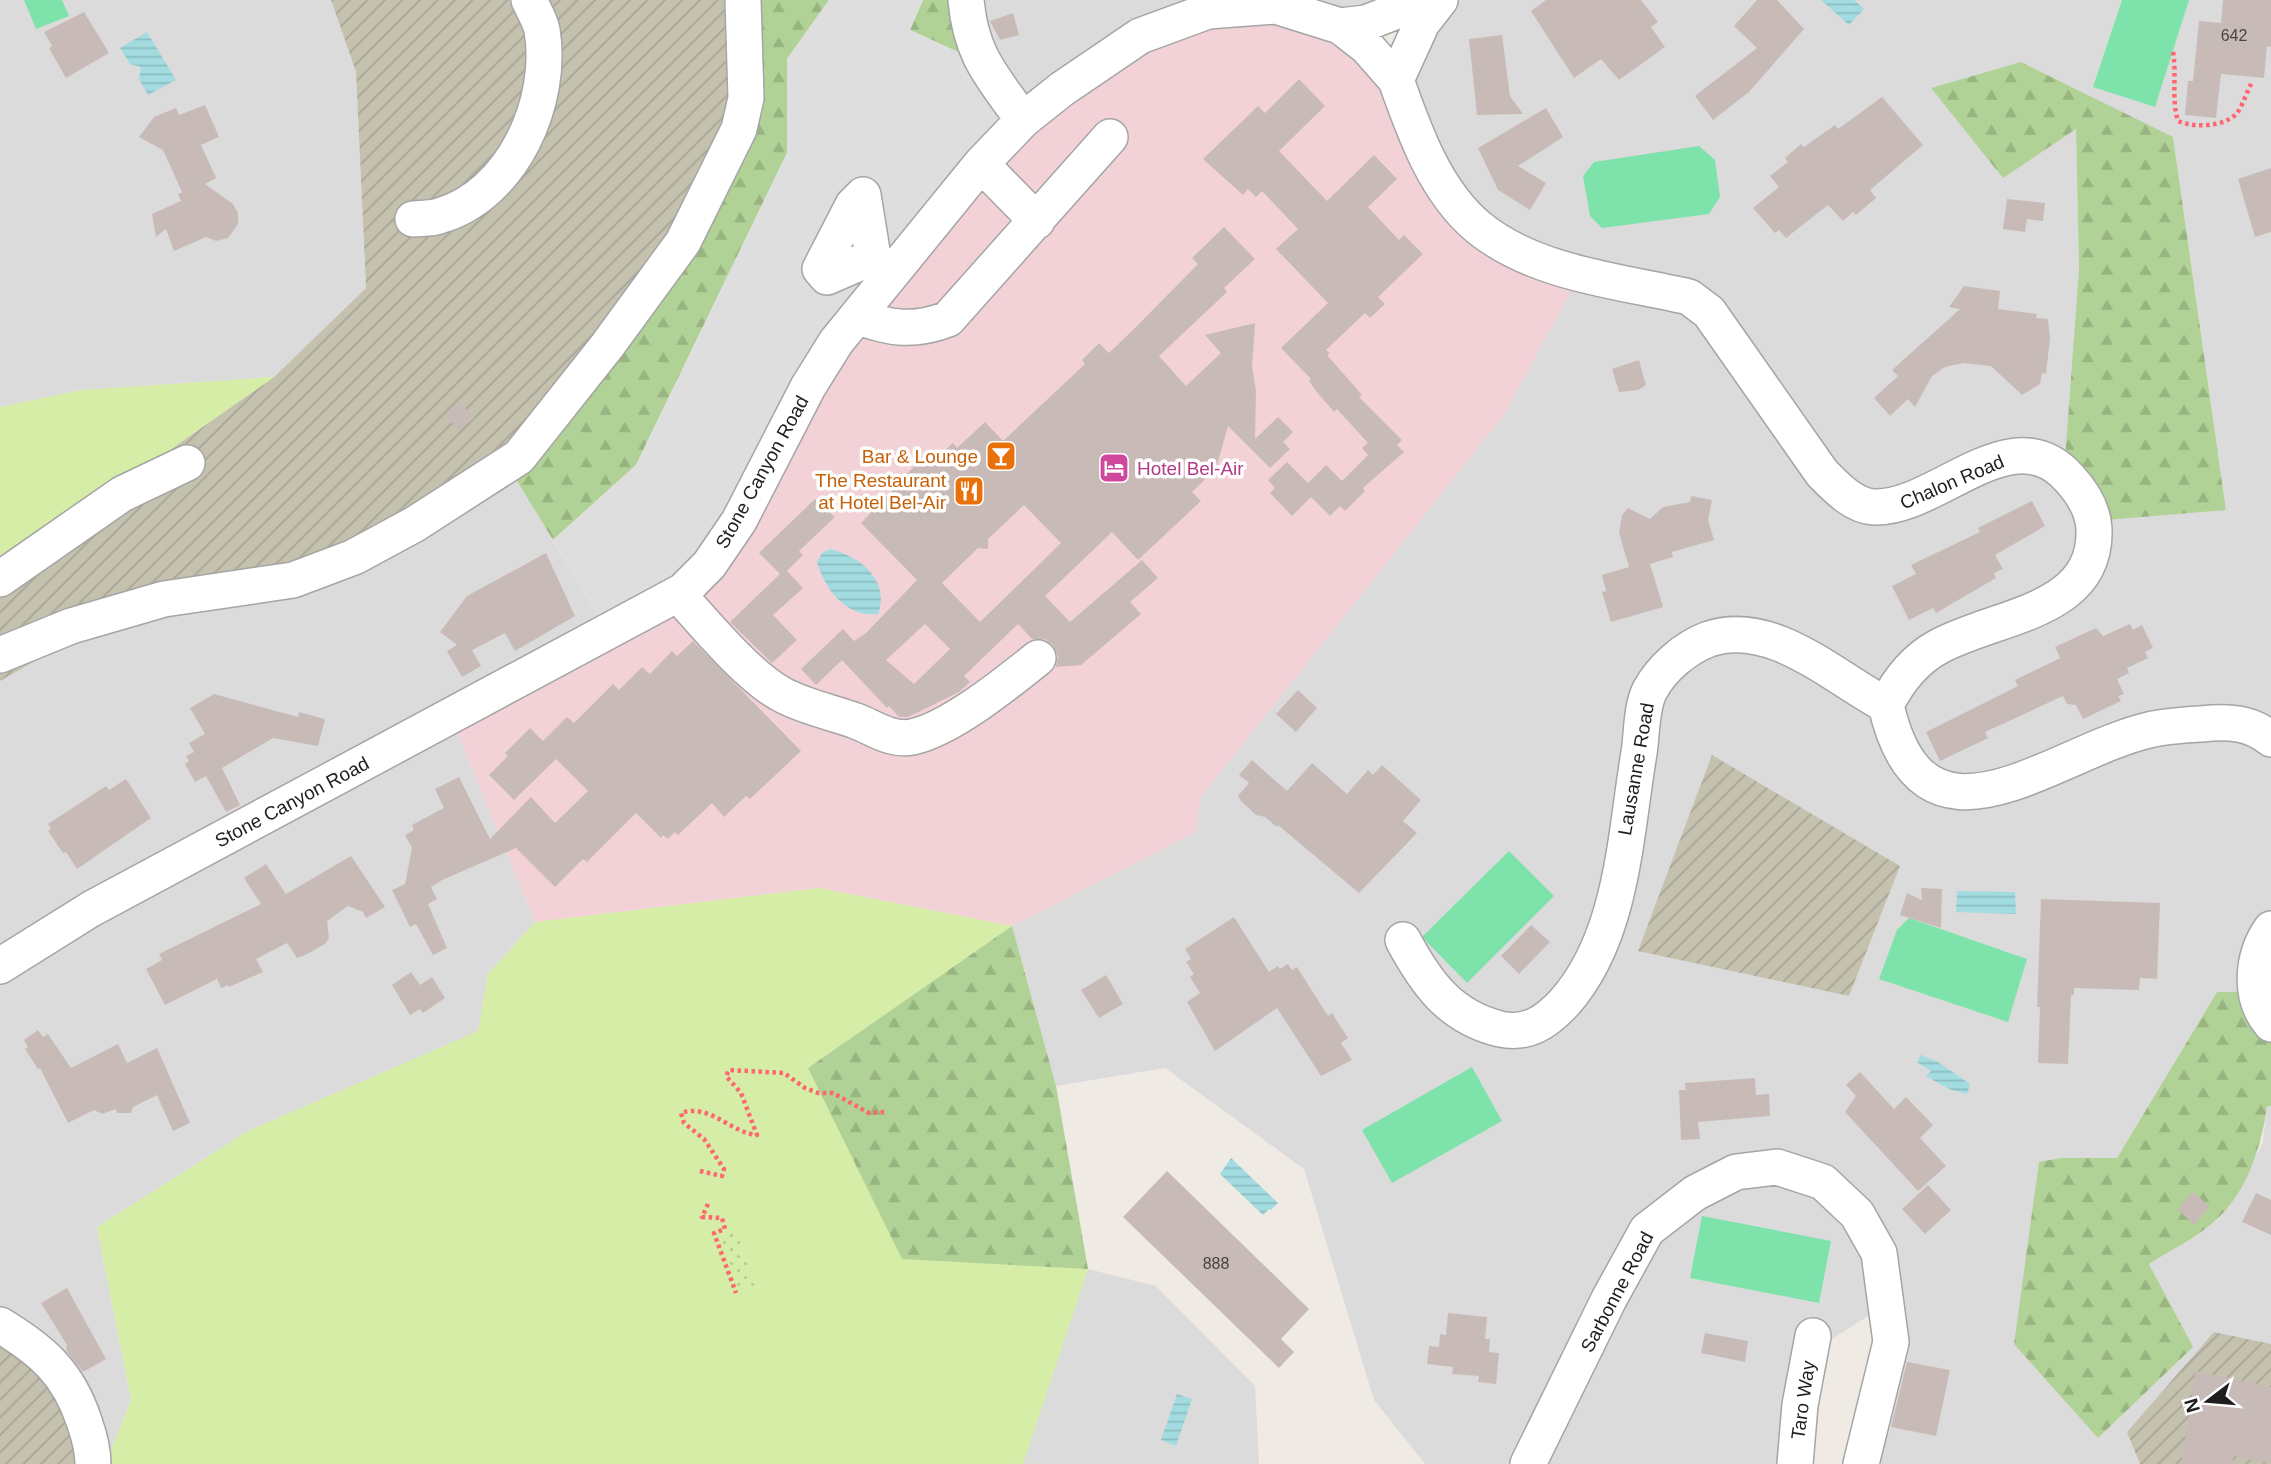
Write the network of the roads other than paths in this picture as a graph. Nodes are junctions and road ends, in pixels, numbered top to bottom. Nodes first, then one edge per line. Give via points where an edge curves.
1 (529, 0) edge
2 (743, 0) edge
3 (966, 0) edge
4 (1425, 0) edge
5 (1440, 0) edge
6 (1340, 26) junction
7 (1396, 80) junction
8 (1023, 120) junction
9 (1110, 137) dead end
10 (981, 164) junction
11 (413, 219) dead end
12 (1037, 221) junction
13 (857, 316) junction
14 (187, 463) dead end
15 (0, 579) edge
16 (678, 594) junction
17 (0, 655) edge
18 (1038, 658) dead end
19 (1886, 705) junction
20 (2266, 724) edge
21 (2271, 929) edge
22 (1403, 940) dead end
23 (0, 966) edge
24 (2271, 1024) edge
25 (0, 1325) edge
26 (1812, 1336) dead end
27 (93, 1464) edge
28 (1528, 1464) edge
29 (1795, 1464) edge
30 (1861, 1464) edge

1 - 11 street via 541,27 544,59 533,122 492,185 439,216
2 - 17 street via 746,98 739,129 683,242 519,457 354,557 293,580 164,599 71,626
3 - 8 street via 969,32 982,63
4 - 6 street, Stone Canyon Road via 1366,23
5 - 7 street via 1413,40
6 - 7 street, Chalon Road via 1367,47
6 - 8 street, Stone Canyon Road via 1276,6 1208,11 1140,36
7 - 19 street, Chalon Road via 1433,169 1478,227 1538,261 1689,297 1709,312 1822,474 1845,496 1870,507 1893,506 1999,458 2023,455 2064,473 2083,493 2093,521 2094,550 2085,574 2052,601 1938,647 1898,682
8 - 10 street, Stone Canyon Road
9 - 12 street
10 - 12 street
10 - 13 street, Stone Canyon Road via 883,265
12 - 13 street via 948,319 920,328 895,329
13 - 16 street, Stone Canyon Road via 808,387 739,521 709,565
14 - 15 street via 122,494
16 - 18 street via 779,694 882,734 911,737 929,729 972,707
16 - 23 street, Stone Canyon Road via 91,909
19 - 20 street via 1894,738 1912,769 1936,786 1964,794 1998,788 2148,730 2223,722
19 - 22 street, Lausanne Road via 1782,643 1757,635 1720,637 1683,653 1649,692 1612,913 1596,952 1574,991 1549,1019 1528,1030 1479,1024 1444,1003 1422,976
21 - 24 street via 2255,963 2256,992
25 - 27 street via 30,1343 74,1391
26 - 29 street, Taro Way
28 - 30 street, Sarbonne Road via 1647,1230 1695,1193 1736,1172 1777,1167 1823,1182 1857,1214 1879,1253 1891,1342

